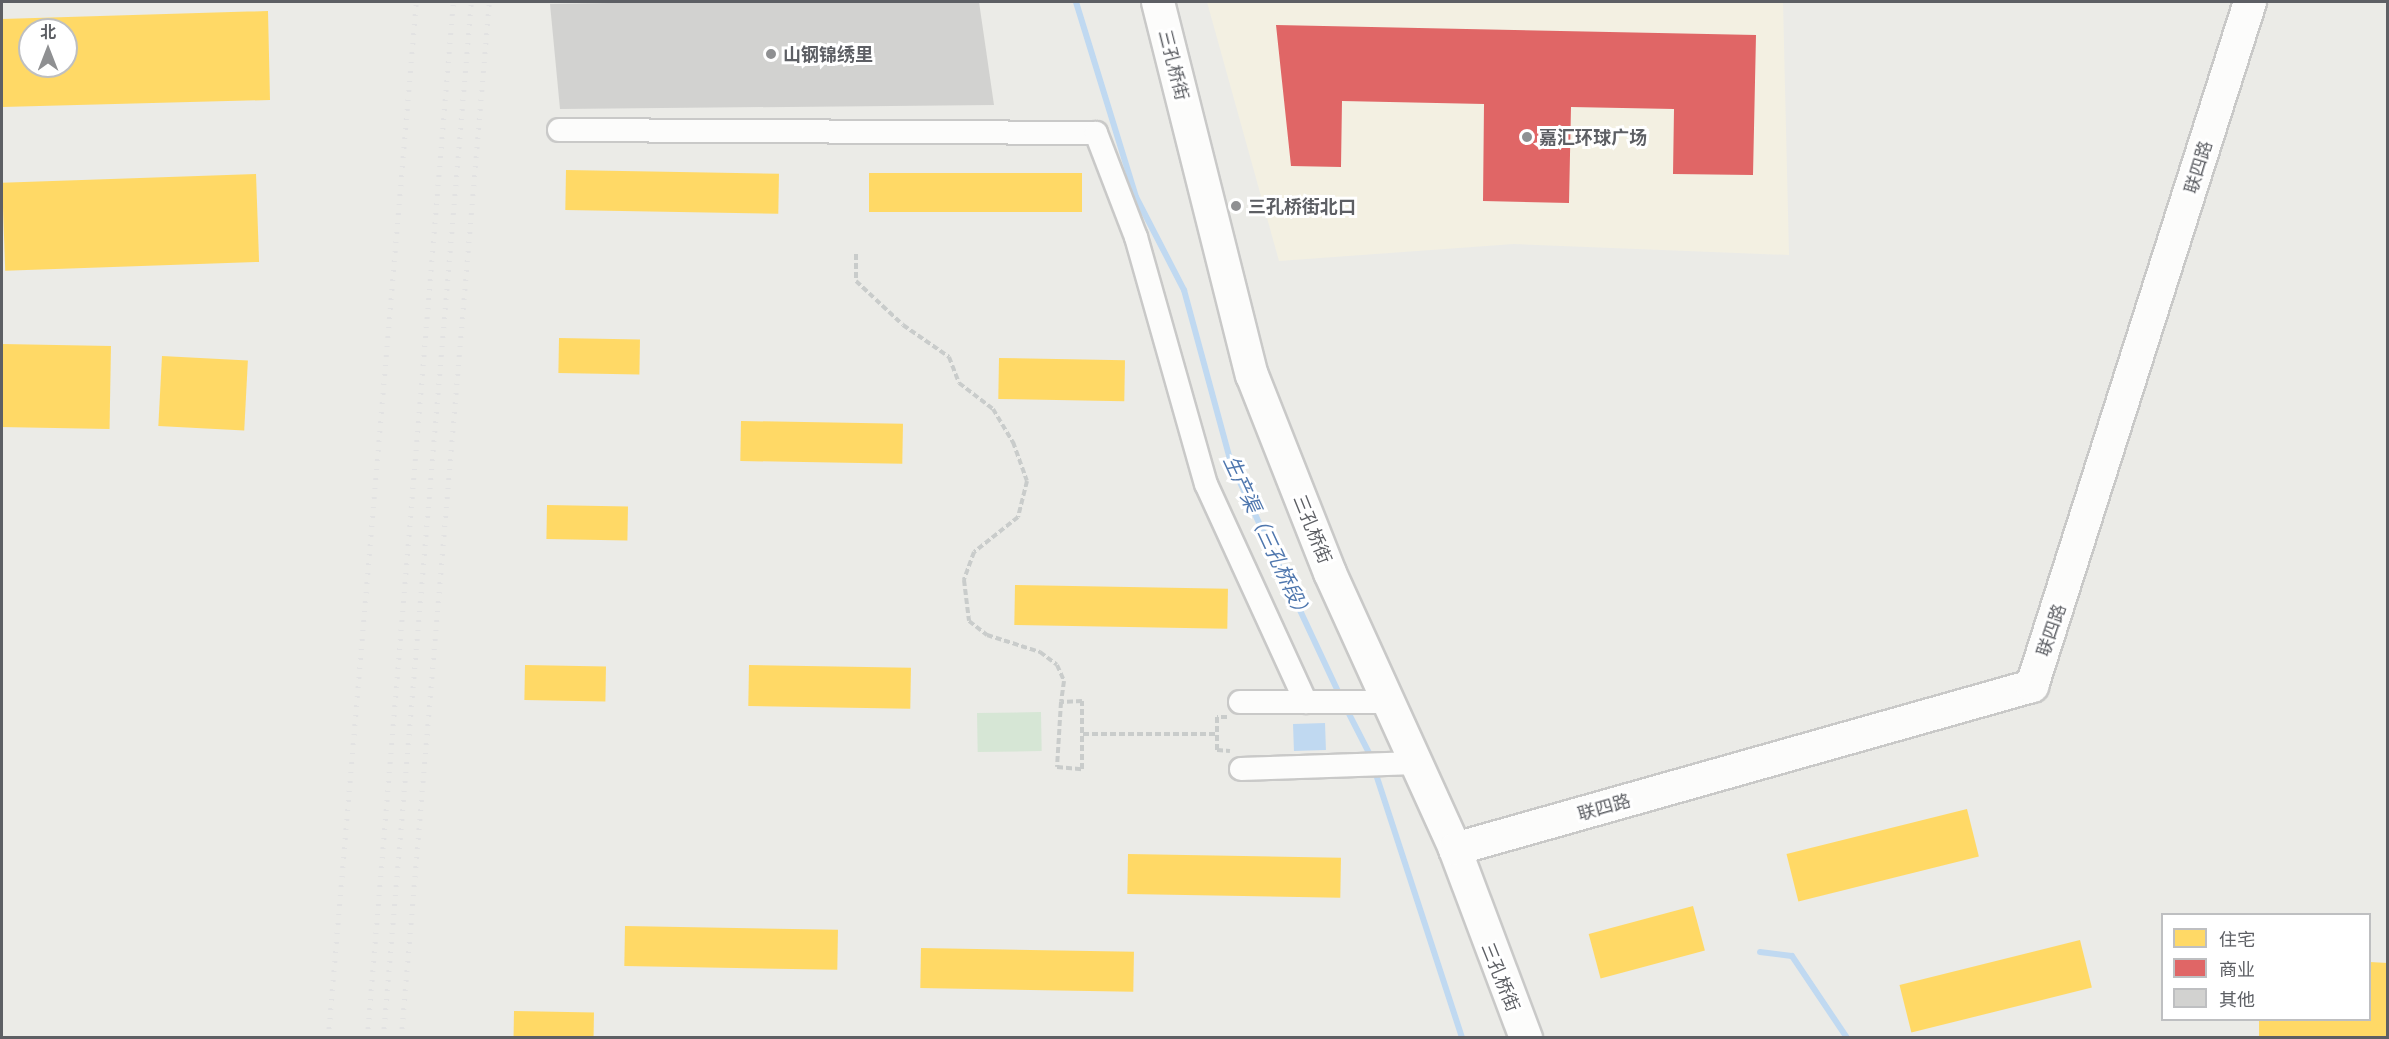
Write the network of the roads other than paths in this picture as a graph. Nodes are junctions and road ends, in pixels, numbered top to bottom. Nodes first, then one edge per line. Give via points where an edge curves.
1 (1158, 2) edge
2 (2250, 2) edge
3 (560, 130) dead end
4 (1240, 702) dead end
5 (1317, 702) junction
6 (1389, 702) junction
7 (1416, 763) junction
8 (1241, 769) dead end
9 (1455, 849) junction
10 (1526, 1038) edge

1 - 6 main road, 三孔桥街 via 1252,375
2 - 9 main road, 联四路 via 2032,686
3 - 5 street via 1096,133 1136,237 1206,484
4 - 5 street
5 - 6 street
6 - 7 main road, 三孔桥街
7 - 8 street
7 - 9 main road, 三孔桥街
9 - 10 main road, 三孔桥街

